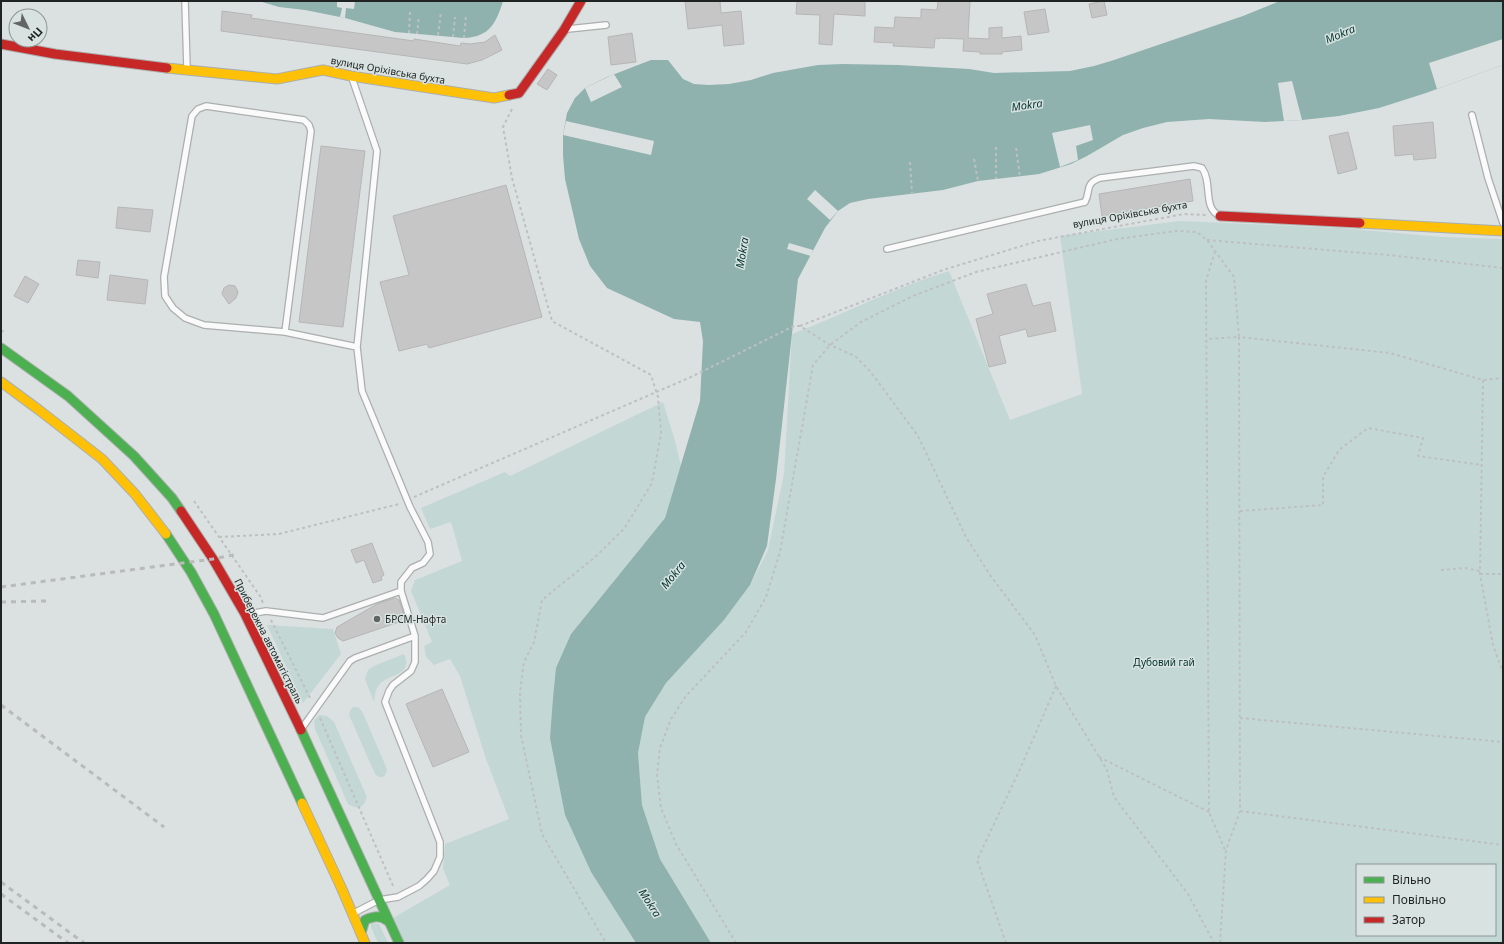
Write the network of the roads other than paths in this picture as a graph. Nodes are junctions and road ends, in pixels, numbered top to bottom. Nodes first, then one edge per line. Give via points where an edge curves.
1 (185, 1) edge
2 (581, 1) edge
3 (606, 26) dead end
4 (564, 30) junction
5 (1, 44) edge
6 (187, 70) junction
7 (351, 76) junction
8 (1472, 115) dead end
9 (1220, 216) joint
10 (1503, 223) edge
11 (1503, 231) edge
12 (887, 248) dead end
13 (285, 332) junction
14 (357, 347) junction
15 (1, 348) edge
16 (1, 382) edge
17 (401, 591) junction
18 (245, 614) junction
19 (415, 636) junction
20 (301, 730) junction
21 (367, 874) junction
22 (341, 887) junction
23 (379, 900) junction
24 (352, 914) junction
25 (388, 921) junction
26 (361, 933) junction
27 (365, 943) edge
28 (399, 943) edge

1 - 6 lane
2 - 4 main road
3 - 4 lane
4 - 7 main road, вулиця Оріхівська бухта via 519,93 494,98
5 - 6 main road, вулиця Оріхівська бухта via 55,54
6 - 7 main road, вулиця Оріхівська бухта via 278,79 323,70
7 - 14 lane via 377,151
8 - 10 lane via 1488,178
9 - 11 main road
9 - 12 lane via 1209,206 1207,175 1202,168 1194,166 1092,180 1085,202
13 - 13 lane via 204,325 185,318 173,308 165,296 164,277 192,116 198,109 206,106 304,120 309,124 311,131
13 - 14 lane
14 - 17 lane via 362,391 428,542 430,554 423,563 412,568 401,582
15 - 18 main road, Прибережна автомагістраль via 68,396 134,456 172,498 213,559
16 - 22 main road via 102,459 140,500 168,537 214,614
17 - 18 lane via 323,618 266,611
17 - 19 lane
18 - 20 main road, Прибережна автомагістраль
19 - 20 lane via 350,661
19 - 23 lane via 415,662 411,671 393,685 386,702 441,849 438,864 428,879 398,897
20 - 21 main road, Прибережна автомагістраль
21 - 22 main road via 367,882 358,892 347,892
21 - 23 main road, Прибережна автомагістраль
22 - 24 main road
23 - 24 lane
23 - 25 main road, Прибережна автомагістраль
24 - 26 main road
25 - 26 main road via 383,916 374,915 365,920
25 - 28 main road, Прибережна автомагістраль
26 - 27 main road

